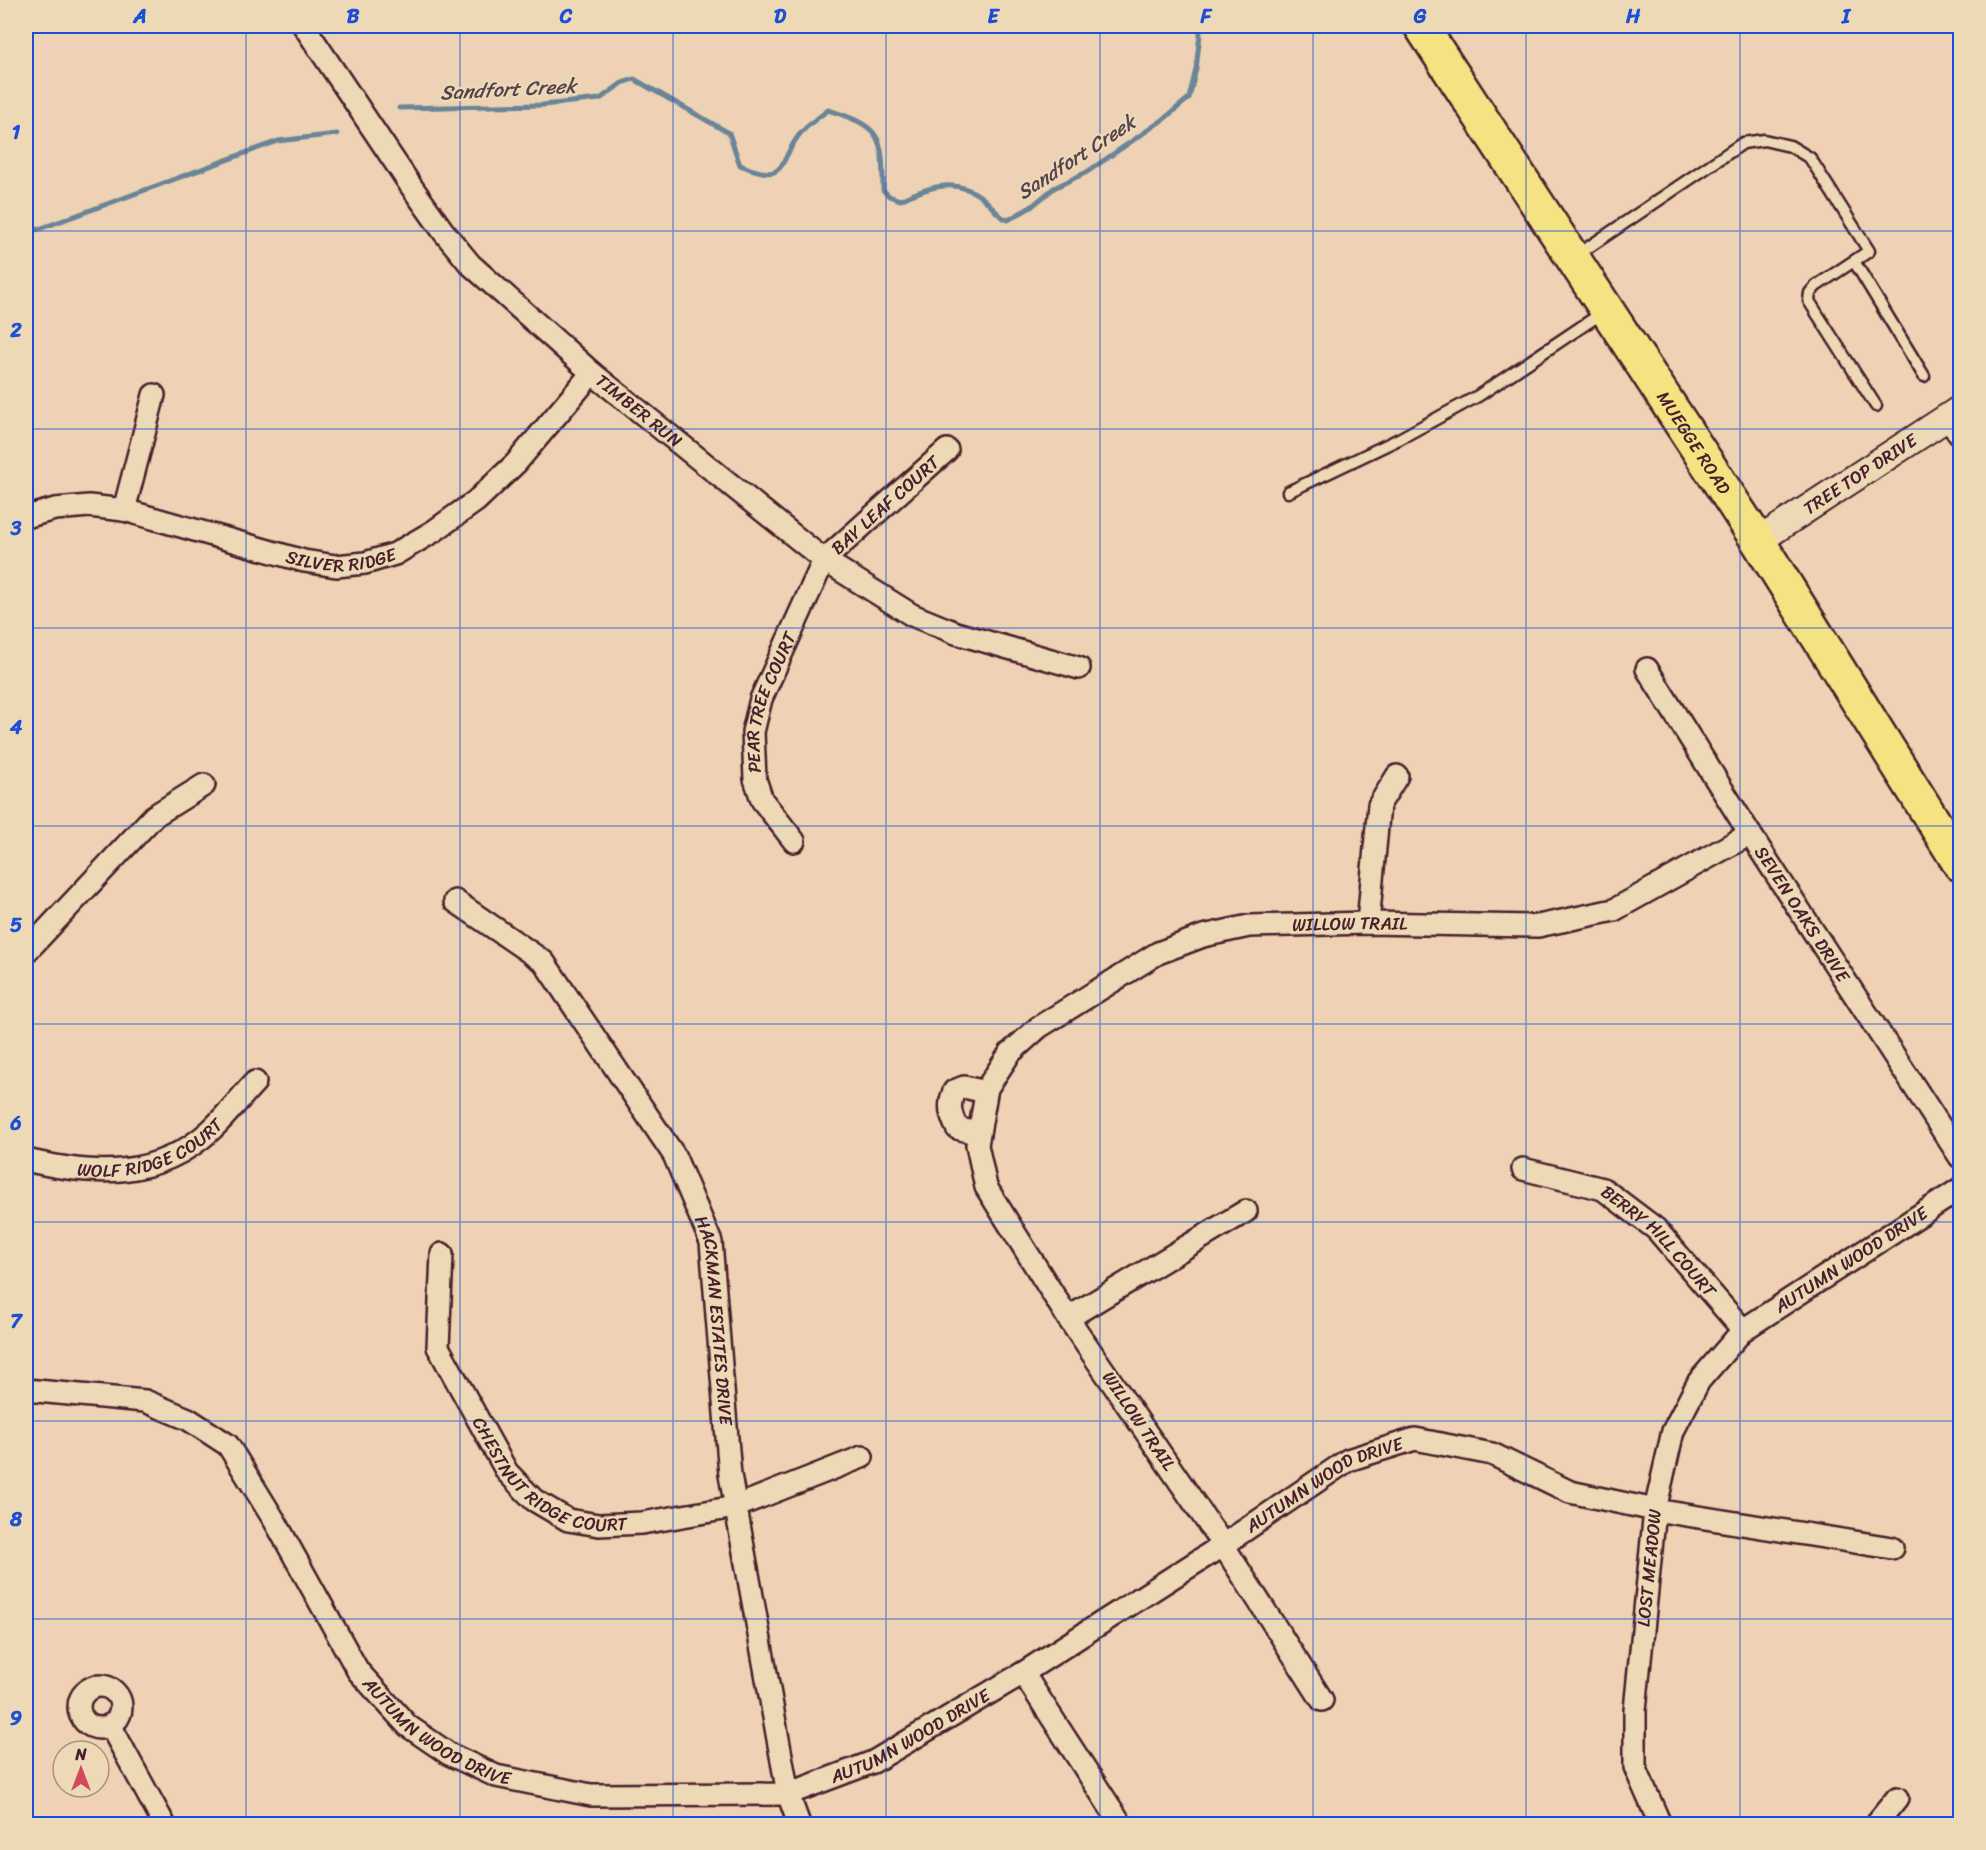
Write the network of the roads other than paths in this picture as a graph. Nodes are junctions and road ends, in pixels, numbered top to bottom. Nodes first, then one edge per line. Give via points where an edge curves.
1 (304, 26) edge
2 (1421, 26) edge
3 (1573, 258) junction
4 (1854, 261) junction
5 (1607, 310) junction
6 (592, 373) junction
7 (1924, 376) dead end
8 (154, 395) dead end
9 (1876, 406) dead end
10 (1956, 421) edge
11 (947, 450) dead end
12 (1288, 492) dead end
13 (124, 510) junction
14 (26, 517) edge
15 (1758, 541) junction
16 (824, 560) junction
17 (1078, 668) dead end
18 (1647, 669) dead end
19 (1397, 776) dead end
20 (204, 785) dead end
21 (1750, 834) junction
22 (794, 841) dead end
23 (1960, 864) edge
24 (455, 901) dead end
25 (1368, 923) junction
26 (26, 952) edge
27 (255, 1082) dead end
28 (986, 1092) junction
29 (979, 1134) junction
30 (1960, 1157) edge
31 (26, 1160) edge
32 (1523, 1169) dead end
33 (1960, 1189) edge
34 (1246, 1211) dead end
35 (442, 1254) dead end
36 (1068, 1318) junction
37 (1743, 1330) junction
38 (26, 1390) edge
39 (862, 1457) dead end
40 (735, 1507) junction
41 (1655, 1510) junction
42 (1223, 1545) junction
43 (1892, 1548) dead end
44 (1023, 1673) junction
45 (1322, 1700) dead end
46 (110, 1725) dead end
47 (788, 1794) junction
48 (1897, 1798) dead end
49 (164, 1824) edge
50 (799, 1824) edge
51 (1121, 1824) edge
52 (1656, 1824) edge
53 (1876, 1824) edge

1 - 6 street, TIMBER RUN via 411,186 470,264
2 - 3 main road, MUEGGE ROAD
3 - 4 lane via 1743,143 1764,140 1790,146 1810,158 1869,251
3 - 5 main road, MUEGGE ROAD
4 - 7 lane
4 - 9 lane via 1816,286 1809,301
5 - 12 lane via 1478,396
5 - 15 main road, MUEGGE ROAD
6 - 13 street, SILVER RIDGE via 516,463 476,501 395,554 365,563 336,566 304,561
6 - 16 street, TIMBER RUN
8 - 13 street
10 - 15 street, TREE TOP DRIVE
11 - 16 street, BAY LEAF COURT
13 - 14 street, SILVER RIDGE via 89,506
15 - 23 main road, MUEGGE ROAD
16 - 17 street, TIMBER RUN via 912,615 956,633
16 - 22 street, PEAR TREE COURT via 761,699 753,732 755,779 762,800
18 - 21 street, SEVEN OAKS DRIVE
19 - 25 street via 1379,805
20 - 26 street via 154,816
21 - 25 street, WILLOW TRAIL via 1614,910 1538,927
21 - 30 street, SEVEN OAKS DRIVE
24 - 40 street, HACKMAN ESTATES DRIVE via 544,962 674,1155 711,1242
25 - 28 street, WILLOW TRAIL via 1249,926 1203,936 1158,953 1039,1027 1010,1053
27 - 31 street, WOLF RIDGE COURT via 211,1130 180,1153 147,1166 117,1172 57,1168
28 - 29 street, WILLOW TRAIL
28 - 29 street via 964,1087 954,1091 950,1101 950,1116 957,1128
29 - 36 street, WILLOW TRAIL via 977,1145 986,1187
32 - 37 street, BERRY HILL COURT via 1603,1189 1656,1229
33 - 37 street, AUTUMN WOOD DRIVE
34 - 36 street
35 - 40 street, CHESTNUT RIDGE COURT via 438,1347 507,1472 534,1500 568,1520 599,1525 642,1523
36 - 42 street, WILLOW TRAIL
37 - 41 street, LOST MEADOW via 1698,1381 1673,1431
38 - 47 street, AUTUMN WOOD DRIVE via 145,1401 188,1419 228,1445 358,1671 408,1726 449,1754 496,1776 591,1795
39 - 40 street, CHESTNUT RIDGE COURT
40 - 47 street, HACKMAN ESTATES DRIVE
41 - 42 street, AUTUMN WOOD DRIVE via 1570,1492 1492,1454 1415,1439 1348,1460
41 - 43 street, AUTUMN WOOD DRIVE
41 - 52 street, LOST MEADOW via 1635,1710 1635,1767
42 - 44 street, AUTUMN WOOD DRIVE
42 - 45 street, WILLOW TRAIL
44 - 47 street, AUTUMN WOOD DRIVE via 873,1762
44 - 51 street
46 - 49 street
47 - 50 street, HACKMAN ESTATES DRIVE
48 - 53 street

